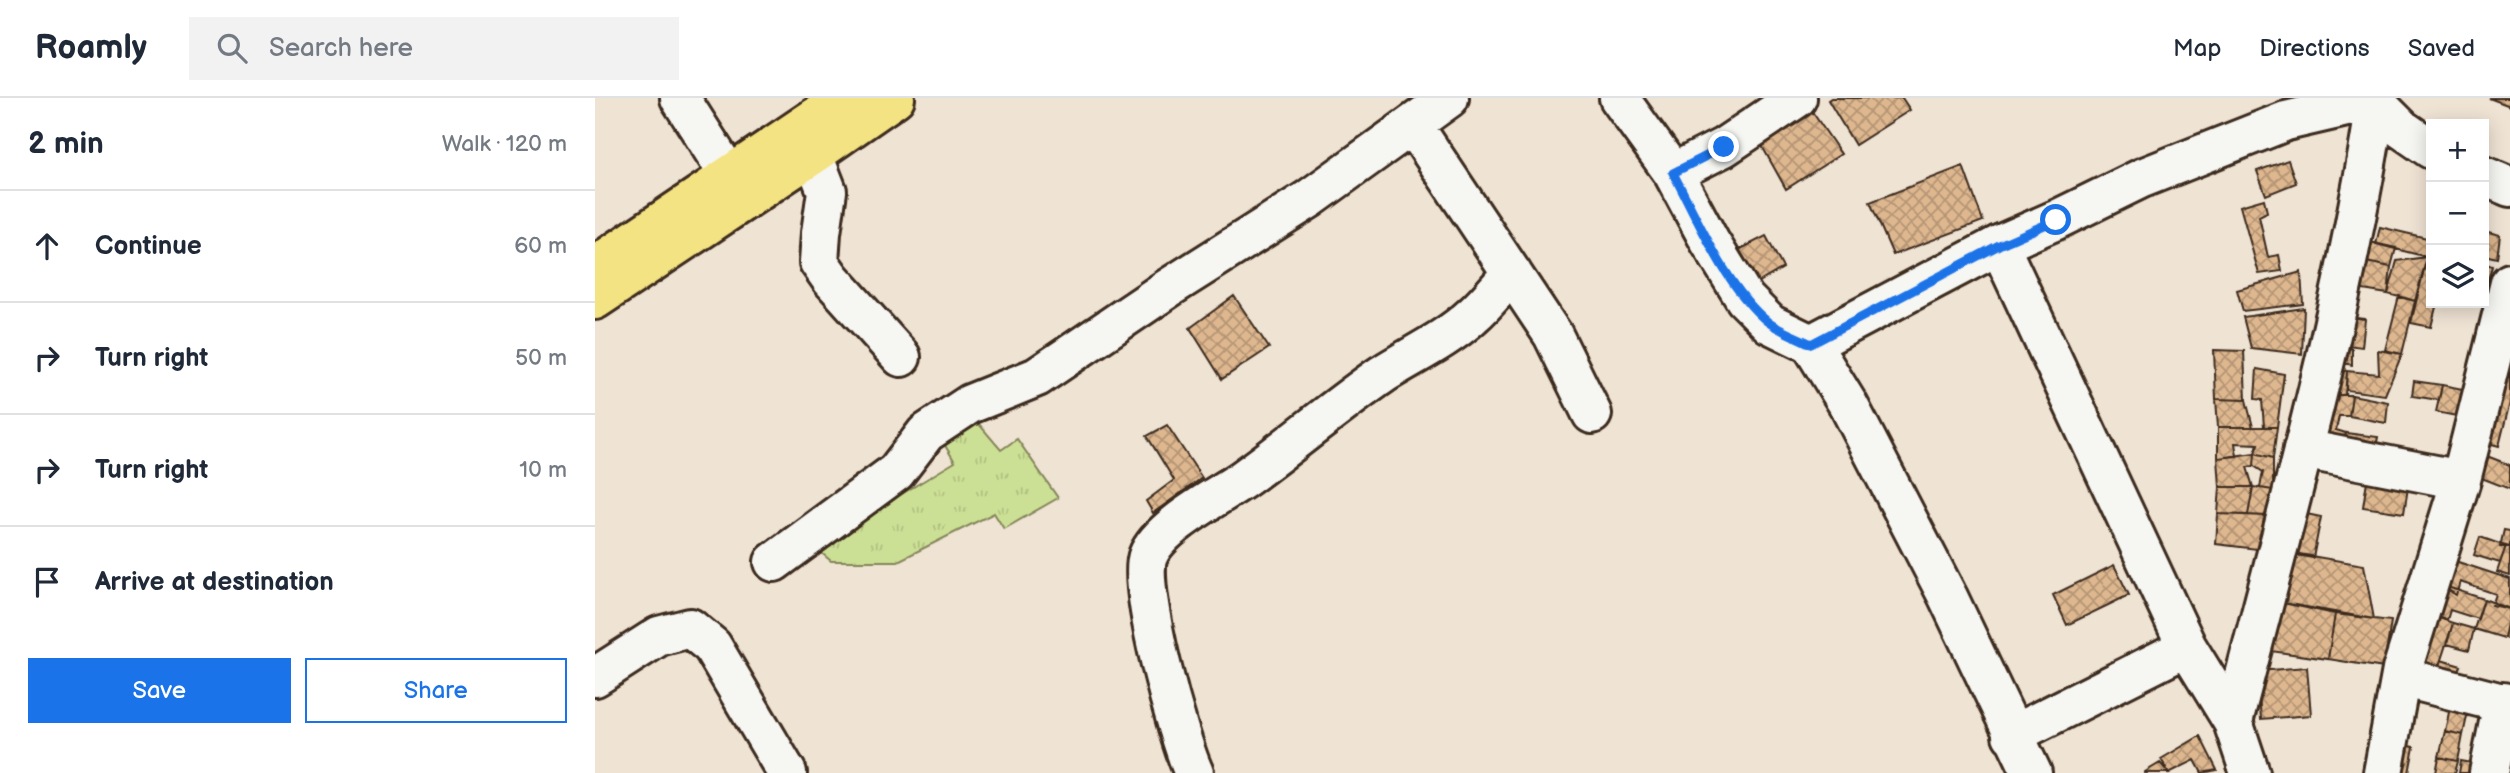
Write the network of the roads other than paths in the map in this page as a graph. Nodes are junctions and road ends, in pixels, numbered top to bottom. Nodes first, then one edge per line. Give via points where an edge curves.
1 (680, 98) edge
2 (844, 98) edge
3 (895, 98) edge
4 (1449, 98) edge
5 (1619, 98) edge
6 (1797, 98) edge
7 (2372, 100) edge
8 (1413, 125) junction
9 (2426, 146) edge
10 (813, 156) junction
11 (1673, 173) junction
12 (729, 175) junction
13 (2489, 178) edge
14 (2510, 187) edge
15 (1999, 245) junction
16 (595, 265) edge
17 (1512, 273) junction
18 (2510, 283) edge
19 (595, 300) edge
20 (1811, 344) junction
21 (901, 357) dead end
22 (1593, 414) dead end
23 (2303, 449) junction
24 (2461, 480) junction
25 (774, 562) dead end
26 (2187, 647) junction
27 (595, 677) edge
28 (2401, 677) junction
29 (2507, 704) edge
30 (2233, 722) junction
31 (2012, 735) junction
32 (787, 773) edge
33 (1194, 773) edge
34 (2032, 773) edge
35 (2250, 773) edge
36 (2383, 773) edge
37 (2489, 773) edge

1 - 12 street
2 - 12 main road
3 - 10 main road
4 - 8 street
5 - 11 street
6 - 11 street via 1724,147
7 - 9 street
7 - 15 street via 2286,121 2218,146
7 - 23 street via 2354,221
8 - 17 street
8 - 25 street via 1037,377 970,404 926,433 896,472
10 - 19 main road
10 - 21 street via 827,191 819,262
11 - 20 street via 1745,299 1770,324
12 - 16 main road
13 - 14 street
15 - 20 street
15 - 26 street
17 - 22 street via 1553,335
17 - 33 street via 1472,316 1177,523 1148,556 1146,586 1159,653
18 - 24 street
20 - 31 street via 1849,406 1948,597
23 - 24 street
23 - 30 street
24 - 28 street
26 - 30 street
26 - 31 street
27 - 32 street via 659,636 690,628 712,646
28 - 29 street
28 - 36 street
29 - 37 street
30 - 35 street
31 - 34 street

